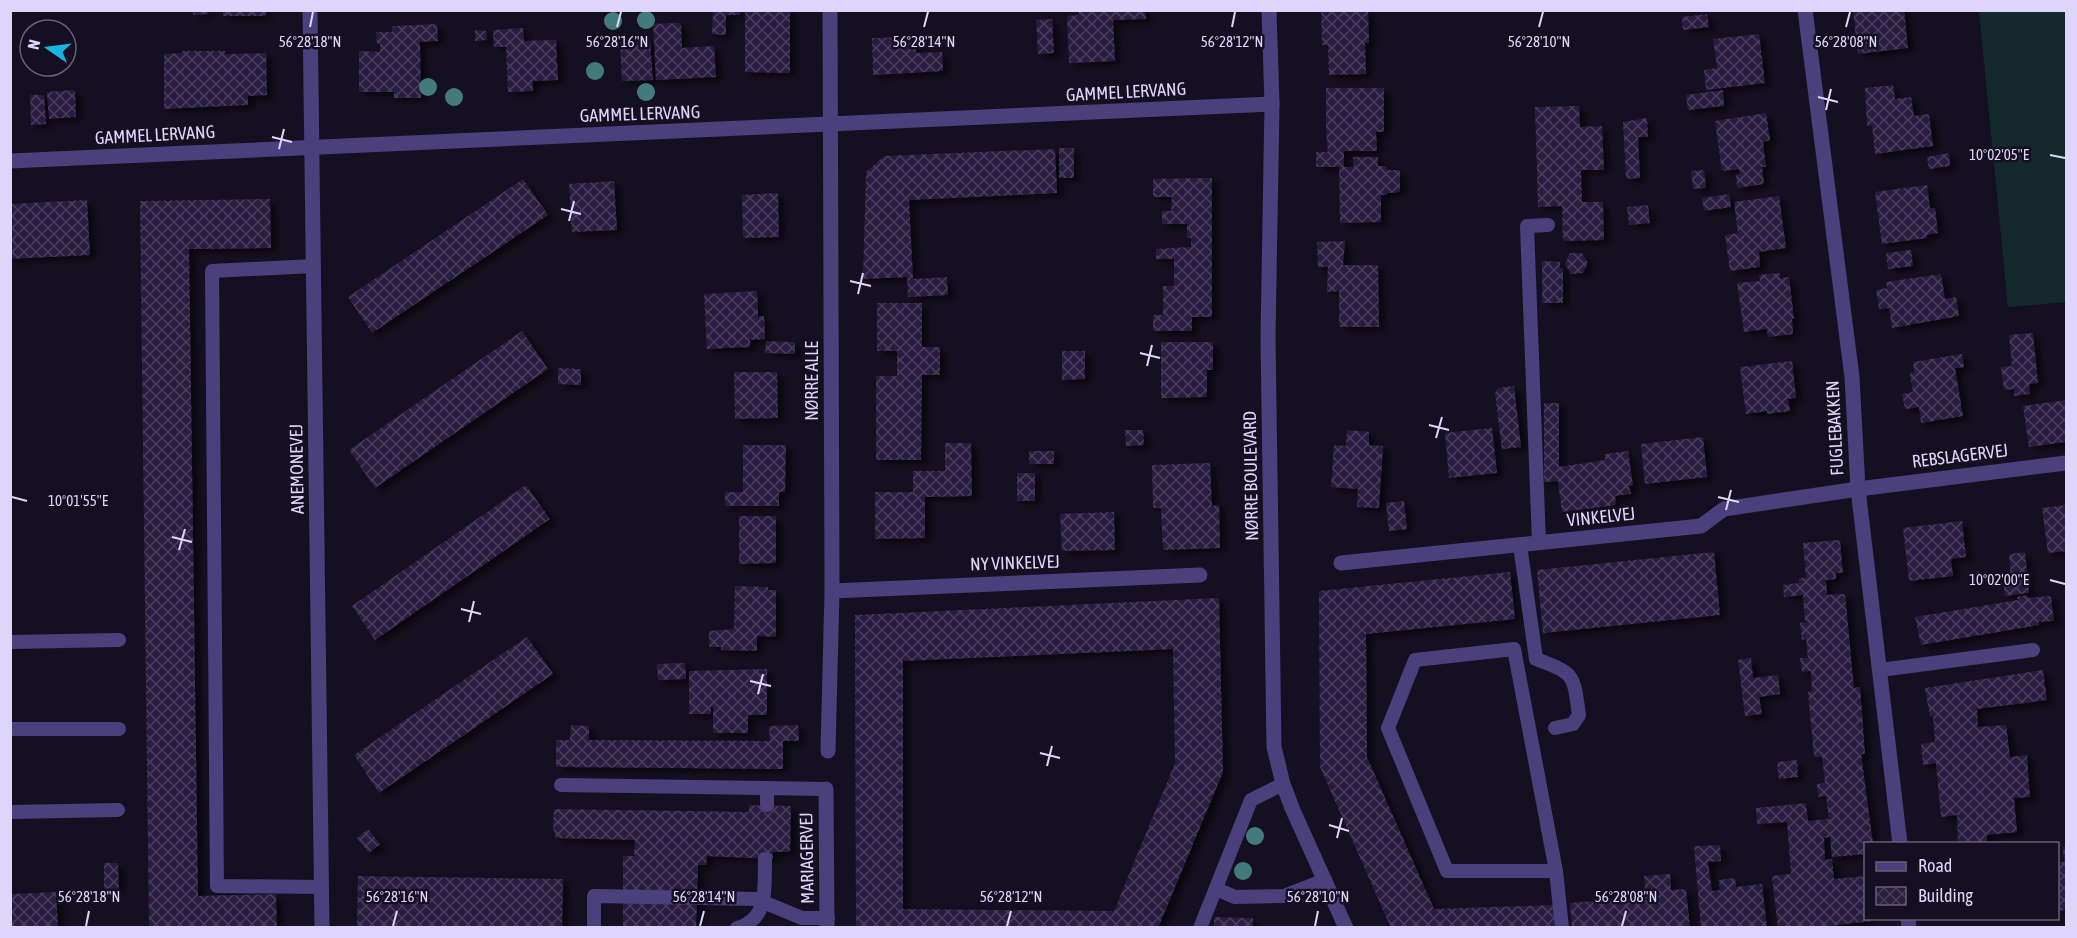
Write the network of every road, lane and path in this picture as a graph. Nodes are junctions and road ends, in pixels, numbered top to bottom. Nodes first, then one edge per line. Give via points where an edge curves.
1 (310, 10) edge
2 (830, 10) edge
3 (1269, 10) edge
4 (1805, 10) edge
5 (1272, 104) junction
6 (831, 125) junction
7 (312, 148) junction
8 (10, 161) edge
9 (1548, 225) dead end
10 (314, 266) junction
11 (2067, 463) edge
12 (1858, 489) junction
13 (1539, 543) junction
14 (1520, 545) junction
15 (1341, 564) dead end
16 (1200, 575) dead end
17 (832, 591) junction
18 (119, 640) dead end
19 (10, 642) edge
20 (2033, 650) dead end
21 (1880, 670) junction
22 (1555, 728) dead end
23 (10, 729) edge
24 (119, 729) dead end
25 (828, 751) dead end
26 (1283, 783) junction
27 (561, 785) dead end
28 (768, 788) junction
29 (826, 789) joint
30 (766, 805) dead end
31 (118, 810) dead end
32 (10, 812) edge
33 (1900, 842) edge
34 (765, 859) dead end
35 (1556, 872) junction
36 (1325, 880) junction
37 (320, 887) junction
38 (1216, 889) junction
39 (764, 902) junction
40 (827, 922) edge
41 (321, 927) edge
42 (594, 927) edge
43 (736, 927) edge
44 (1200, 927) edge
45 (1347, 927) edge
46 (1562, 927) edge

1 - 7 street, ANEMONEVEJ
2 - 6 street, NØRRE ALLE
3 - 5 street, NØRRE BOULEVARD
4 - 12 street, FUGLEBAKKEN via 1852,376
5 - 6 street, GAMMEL LERVANG
5 - 26 street, NØRRE BOULEVARD via 1268,337 1272,636 1274,747
6 - 7 street, GAMMEL LERVANG
6 - 17 street, NØRRE ALLE
7 - 8 street, GAMMEL LERVANG
7 - 10 street, ANEMONEVEJ
9 - 13 lane via 1527,226
10 - 37 street, ANEMONEVEJ
10 - 37 lane via 212,271 214,703 217,886
11 - 12 street, REBSLAGERVEJ
12 - 13 street, VINKELVEJ via 1724,509 1701,526
12 - 21 street, FUGLEBAKKEN
13 - 14 street, VINKELVEJ
14 - 15 street, VINKELVEJ
14 - 22 lane via 1536,659 1562,669 1573,680 1579,715 1573,723
16 - 17 street, NY VINKELVEJ
17 - 25 street, NØRRE ALLE
18 - 19 lane
20 - 21 lane
21 - 33 street, FUGLEBAKKEN
23 - 24 lane
26 - 36 street, NØRRE BOULEVARD
26 - 38 lane via 1251,800
27 - 28 lane
28 - 29 lane
28 - 30 lane
29 - 40 street, MARIAGERVEJ
31 - 32 lane
34 - 39 lane
35 - 35 lane via 1514,649 1415,660 1388,728 1447,871
35 - 46 lane
36 - 38 lane via 1284,896 1235,897
36 - 45 street, NØRRE BOULEVARD
37 - 41 street, ANEMONEVEJ
38 - 44 lane
39 - 40 lane via 802,918
39 - 42 lane via 756,898 594,896
39 - 43 lane via 752,922

